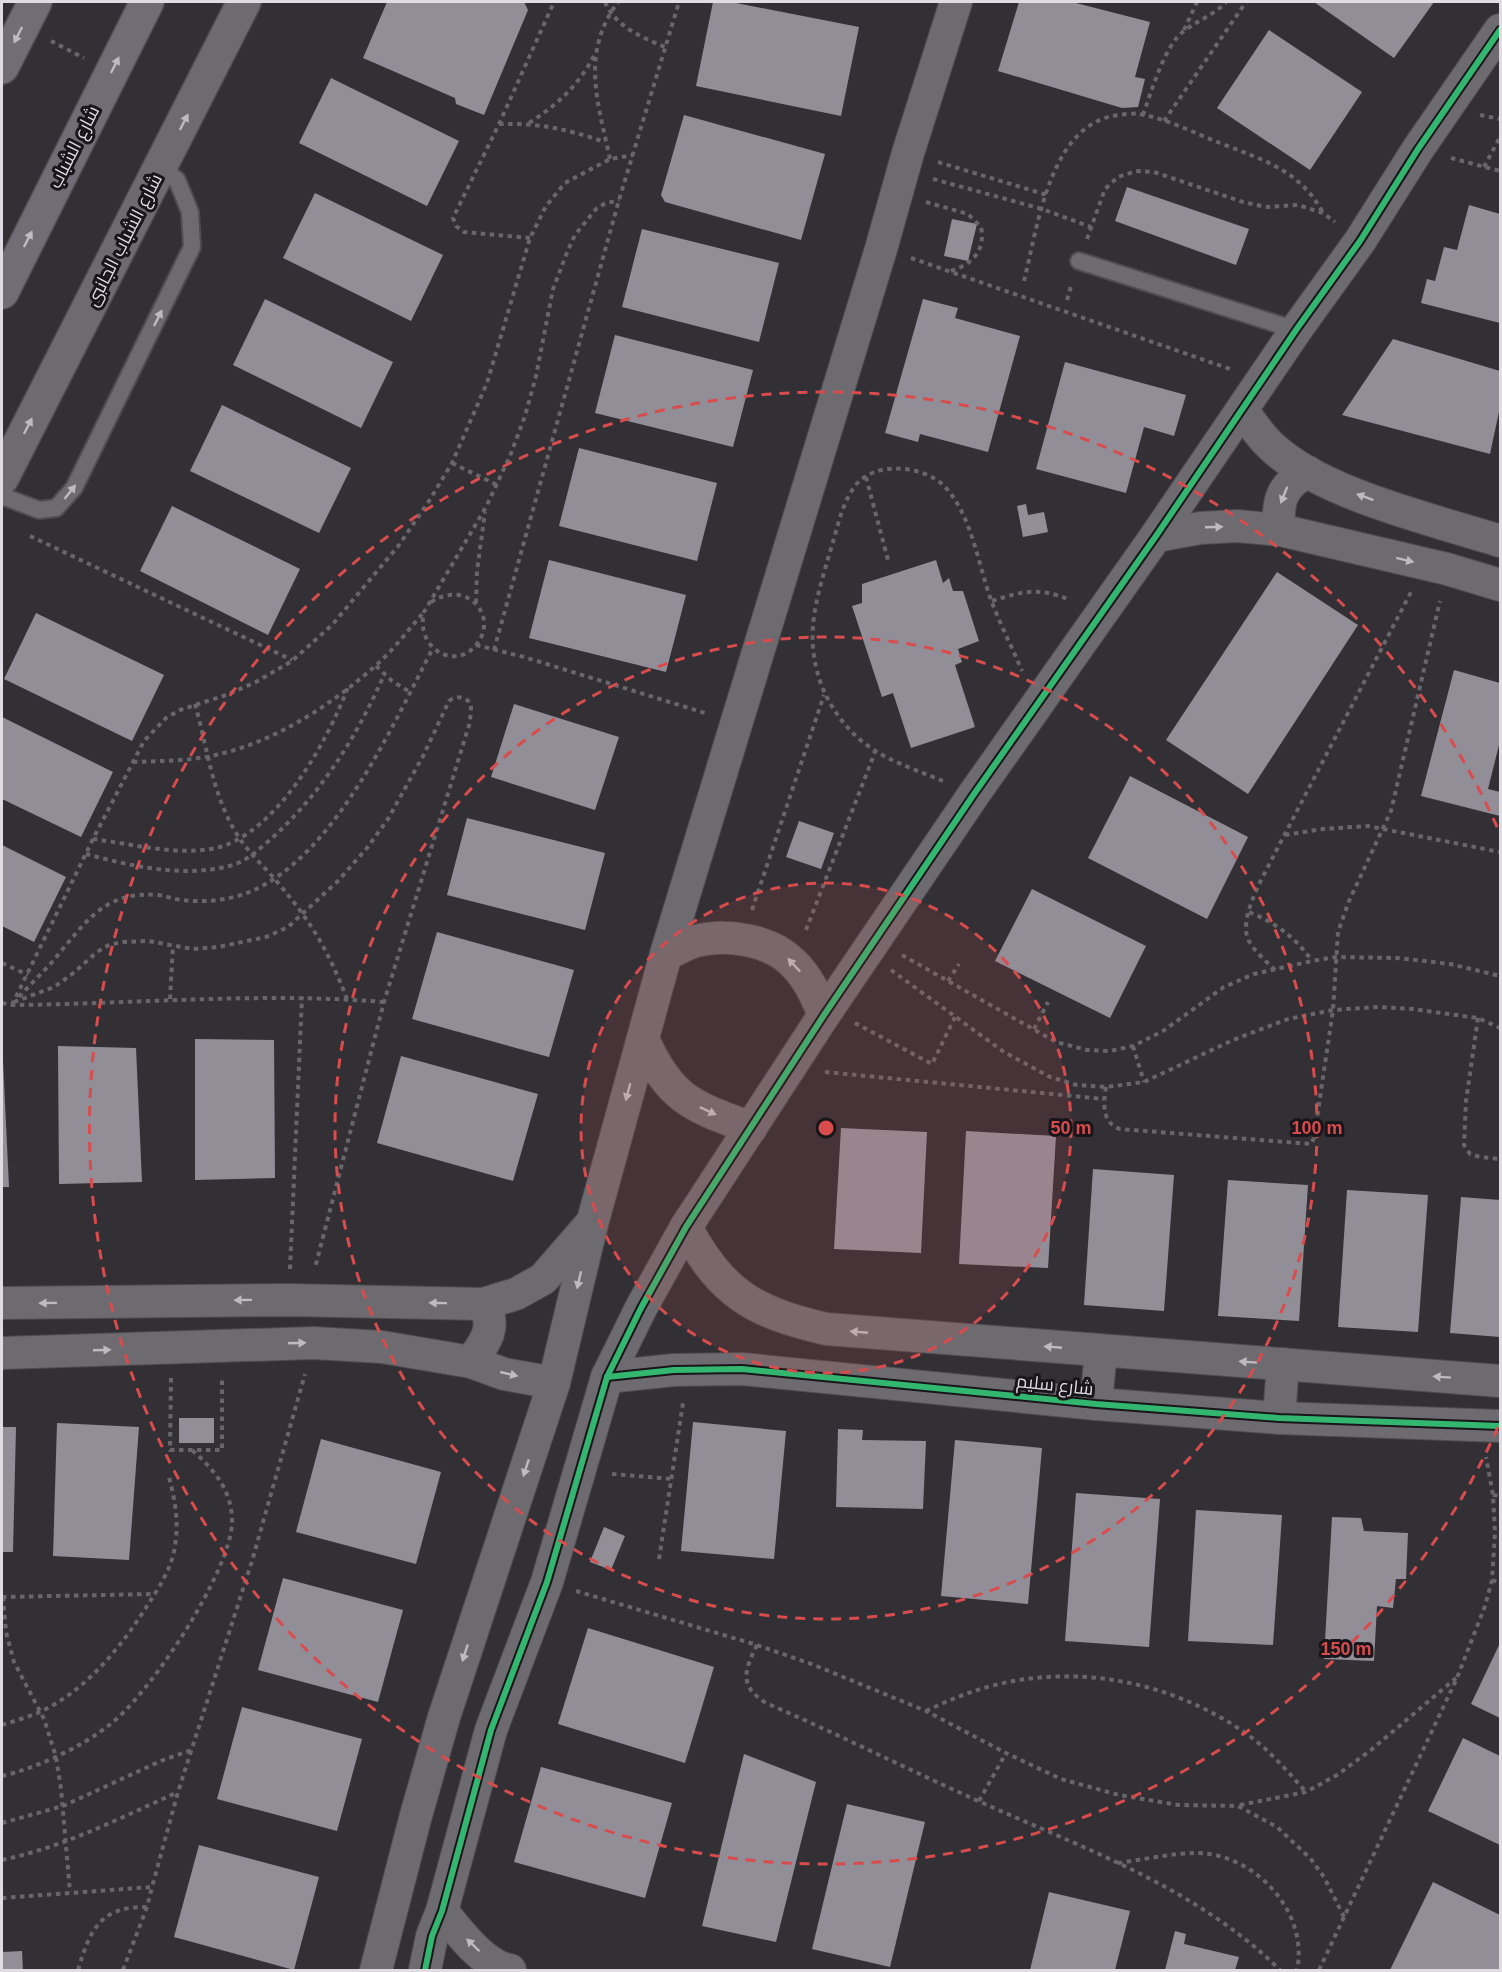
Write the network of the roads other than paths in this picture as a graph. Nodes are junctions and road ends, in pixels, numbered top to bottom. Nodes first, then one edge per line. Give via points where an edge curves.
1 (147, 2) edge
2 (244, 2) edge
3 (930, 2) edge
4 (29, 14) edge
5 (952, 14) edge
6 (1500, 30) edge
7 (2, 68) edge
8 (161, 167) junction
9 (1079, 261) road end
10 (2, 292) edge
11 (1296, 330) junction
12 (1242, 410) junction
13 (1308, 472) junction
14 (2, 478) edge
15 (2, 496) edge
16 (1280, 530) junction
17 (1156, 536) junction
18 (1500, 541) edge
19 (1500, 585) edge
20 (666, 954) junction
21 (826, 1012) junction
22 (643, 1039) junction
23 (751, 1128) junction
24 (592, 1224) junction
25 (686, 1227) junction
26 (2, 1303) edge
27 (483, 1304) junction
28 (1101, 1351) junction
29 (2, 1353) edge
30 (471, 1362) junction
31 (1283, 1364) junction
32 (607, 1377) junction
33 (1500, 1381) edge
34 (554, 1383) junction
35 (1096, 1404) junction
36 (1278, 1418) junction
37 (1488, 1425) edge
38 (442, 1911) junction
39 (376, 1971) edge
40 (425, 1971) edge
41 (510, 1971) edge

10 -> 1 main road, شارع الشباب
8 -> 2 street, شارع الشباب الجانبى
3 - 5 street
4 -> 7 main road
5 - 20 street
6 - 11 street
14 -> 8 street, شارع الشباب الجانبى
15 -> 8 lane via 39,510 56,508 74,488 182,268 192,247 189,212 177,180
9 - 11 lane
11 - 12 street
12 - 13 street via 1270,446
12 - 17 street
13 -> 16 street via 1285,488 1278,516
18 -> 13 street via 1388,506
17 -> 16 street via 1237,526
16 -> 19 street
17 - 21 street
21 -> 20 street via 793,962 778,950 729,938 696,941
20 - 22 street
21 - 23 street
22 -> 23 street via 653,1063 688,1102
22 -> 24 street
23 - 25 street
24 - 27 street via 543,1279 516,1294
24 -> 34 street
28 -> 25 street, شارع سليم via 826,1329 791,1321 739,1296 717,1276
25 - 32 street
27 -> 26 street via 298,1300
27 - 30 street via 489,1312 490,1326
31 -> 28 street, شارع سليم
28 - 35 street
29 -> 30 street via 314,1343 382,1347
30 -> 34 street via 504,1374
33 -> 31 street, شارع سليم
31 - 36 street
32 - 35 street, شارع سليم via 742,1369
32 - 38 street via 547,1582 492,1730
34 -> 39 street via 444,1717
35 - 36 street, شارع سليم
36 - 37 street, شارع سليم
38 - 40 street
41 -> 38 street via 486,1959

